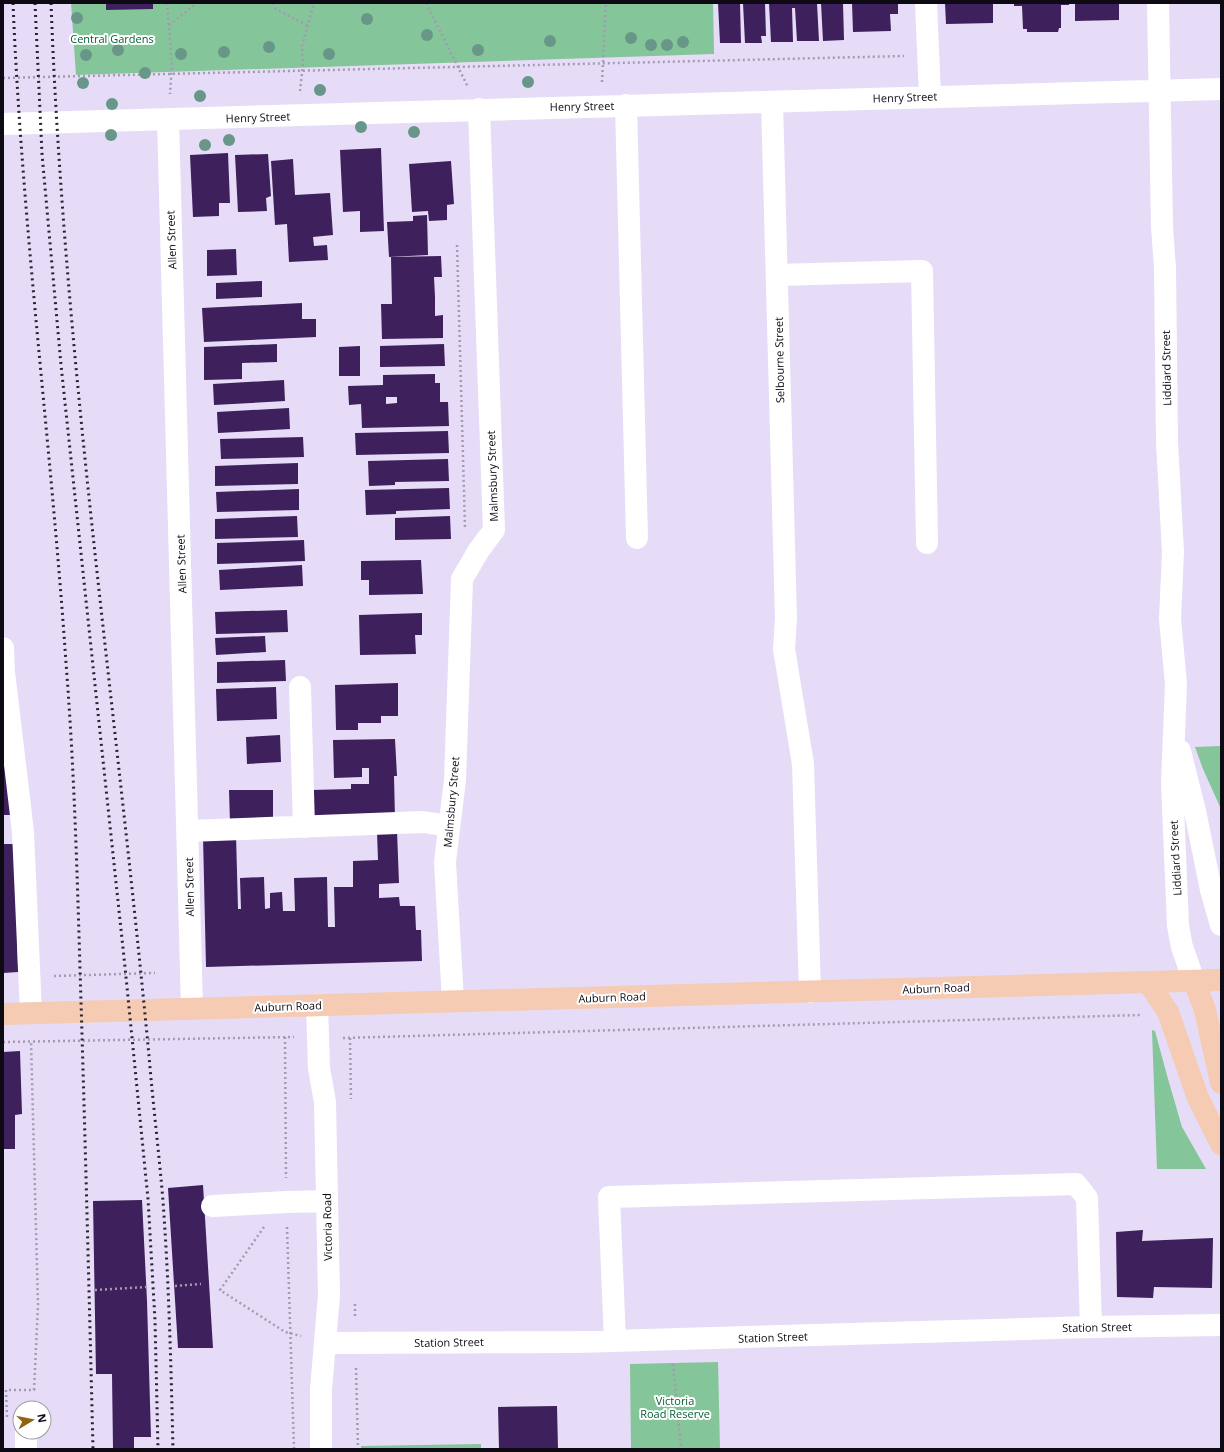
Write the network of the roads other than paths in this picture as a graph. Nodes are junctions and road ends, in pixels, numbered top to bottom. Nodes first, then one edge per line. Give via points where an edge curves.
1 (926, 3) edge
2 (1158, 3) edge
3 (1221, 90) edge
4 (1160, 91) junction
5 (930, 96) junction
6 (772, 102) junction
7 (626, 105) junction
8 (479, 109) junction
9 (168, 119) junction
10 (3, 124) edge
11 (777, 275) junction
12 (637, 538) dead end
13 (927, 543) dead end
14 (3, 648) edge
15 (300, 686) dead end
16 (1175, 733) junction
17 (450, 826) junction
18 (304, 827) junction
19 (188, 831) junction
20 (1221, 925) edge
21 (1221, 980) edge
22 (1194, 981) junction
23 (1148, 982) junction
24 (810, 992) junction
25 (453, 1001) junction
26 (318, 1005) junction
27 (192, 1008) junction
28 (31, 1013) junction
29 (3, 1014) edge
30 (1221, 1083) edge
31 (1221, 1144) edge
32 (326, 1201) junction
33 (212, 1206) dead end
34 (1221, 1325) edge
35 (1091, 1327) junction
36 (615, 1341) junction
37 (325, 1343) junction
38 (321, 1449) edge

1 - 5 street
2 - 4 street, Liddiard Street
3 - 4 street, Henry Street
4 - 5 street, Henry Street
4 - 16 street, Liddiard Street via 1167,442 1173,552 1170,619 1176,684
5 - 6 street, Henry Street
6 - 7 street, Henry Street
6 - 11 street, Selbourne Street
7 - 8 street, Henry Street
7 - 12 street
8 - 9 street, Henry Street
8 - 17 street, Malmsbury Street via 494,530 462,579 455,780
9 - 10 street, Henry Street
9 - 19 street, Allen Street
11 - 13 street via 922,271
11 - 24 street, Selbourne Street via 786,618 784,649 803,764
14 - 28 street via 23,832
15 - 18 street
16 - 20 street, Liddiard Street
16 - 22 street, Liddiard Street via 1172,796 1178,926 1182,947
17 - 18 street via 423,822
17 - 25 street, Malmsbury Street via 445,862
18 - 19 street
19 - 27 street, Allen Street
21 - 22 main road, Auburn Road
22 - 23 main road, Auburn Road
22 - 30 main road via 1204,1006
23 - 24 main road, Auburn Road
23 - 31 main road via 1168,1012 1196,1091
24 - 25 main road, Auburn Road
25 - 26 main road, Auburn Road
26 - 27 main road, Auburn Road
26 - 32 street, Victoria Road via 320,1074 325,1102
27 - 28 main road, Auburn Road
28 - 29 main road, Auburn Road
32 - 33 street via 286,1205
32 - 37 street, Victoria Road via 329,1295
34 - 35 street, Station Street
35 - 36 street, Station Street
35 - 36 street via 1087,1198 1076,1184 609,1197
36 - 37 street, Station Street
37 - 38 street, Victoria Road via 320,1389

